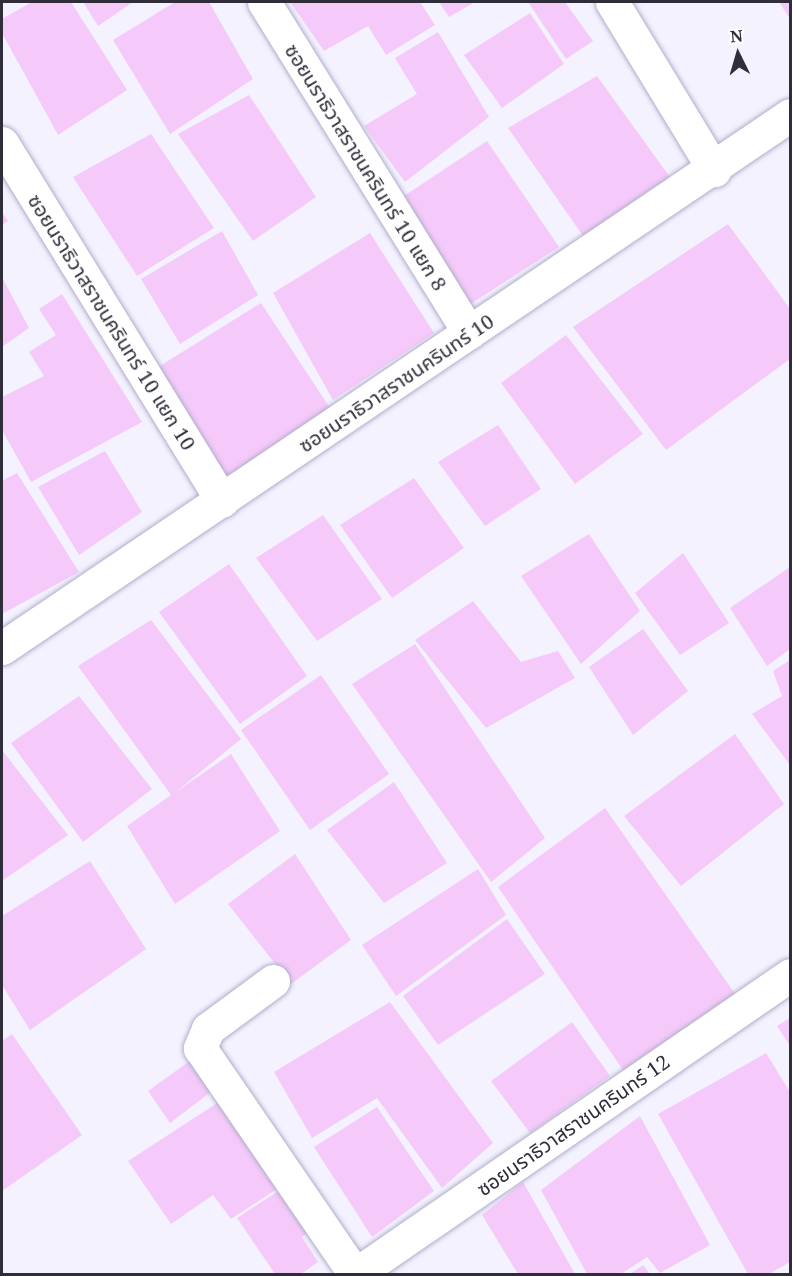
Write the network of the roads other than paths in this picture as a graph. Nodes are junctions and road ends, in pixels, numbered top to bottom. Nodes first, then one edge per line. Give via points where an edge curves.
1 (264, 2) edge
2 (612, 2) edge
3 (790, 116) edge
4 (2, 143) edge
5 (714, 170) junction
6 (469, 333) junction
7 (222, 501) junction
8 (2, 648) edge
9 (790, 975) edge
10 (273, 981) dead end
11 (356, 1275) edge

1 - 6 street, ซอยนราธิวาสราชนครินทร์ 10 แยก 8
2 - 5 street
3 - 5 street, ซอยนราธิวาสราชนครินทร์ 10
4 - 7 street, ซอยนราธิวาสราชนครินทร์ 10 แยก 10
5 - 6 street, ซอยนราธิวาสราชนครินทร์ 10
6 - 7 street, ซอยนราธิวาสราชนครินทร์ 10
7 - 8 street, ซอยนราธิวาสราชนครินทร์ 10
9 - 11 street, ซอยนราธิวาสราชนครินทร์ 12
10 - 11 street via 208,1029 200,1048

